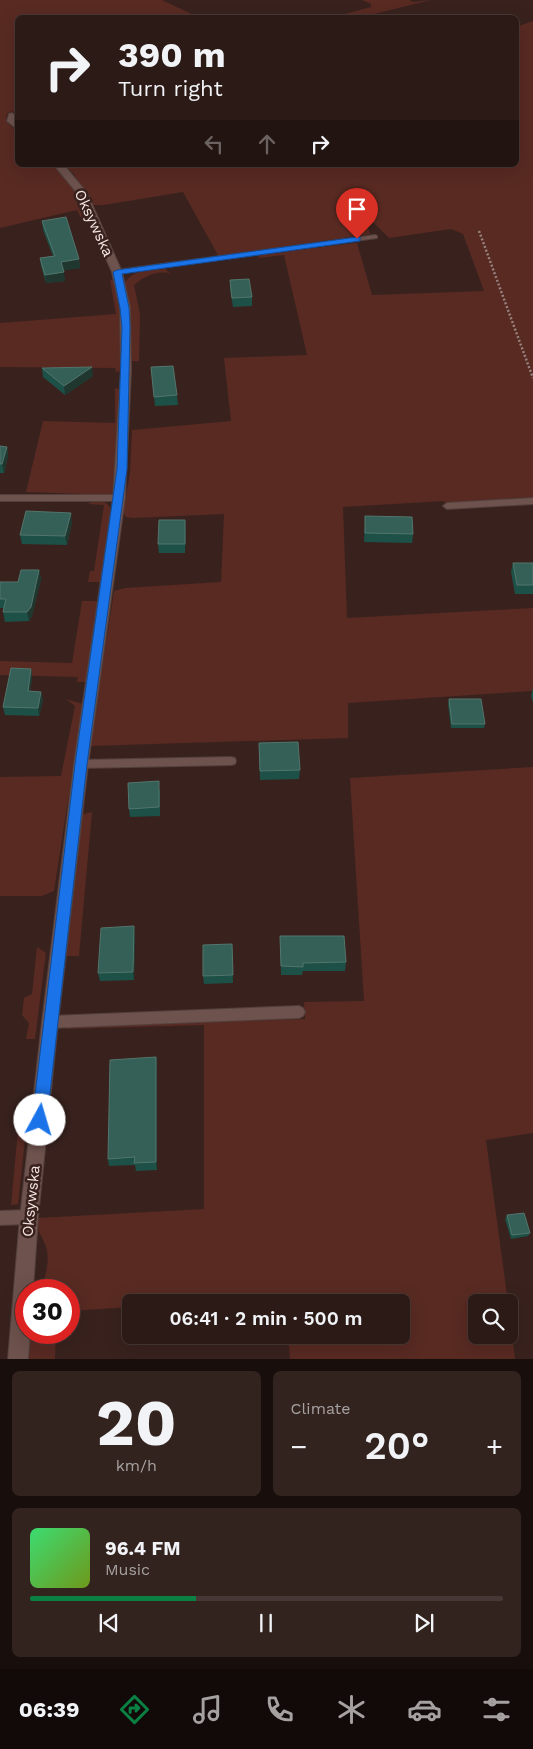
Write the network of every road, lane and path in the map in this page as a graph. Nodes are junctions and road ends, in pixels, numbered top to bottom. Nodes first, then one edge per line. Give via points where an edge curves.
1 (14, 114) edge
2 (15, 125) edge
3 (61, 167) edge
4 (479, 231) dead end
5 (375, 237) dead end
6 (117, 272) junction
7 (533, 378) edge
8 (0, 498) edge
9 (119, 498) junction
10 (533, 502) edge
11 (447, 506) dead end
12 (231, 761) dead end
13 (81, 764) junction
14 (299, 1012) dead end
15 (50, 1022) junction
16 (29, 1217) junction
17 (0, 1218) edge
18 (18, 1359) edge

1 - 2 street via 11,121
3 - 6 street, Oksywska via 82,192
4 - 7 path
5 - 6 lane
6 - 9 street, Oksywska via 126,327 124,441
8 - 9 lane
9 - 13 street, Oksywska
10 - 11 lane
12 - 13 lane
13 - 15 street, Oksywska
14 - 15 lane
15 - 16 street, Oksywska
16 - 17 lane
16 - 18 street, Oksywska

